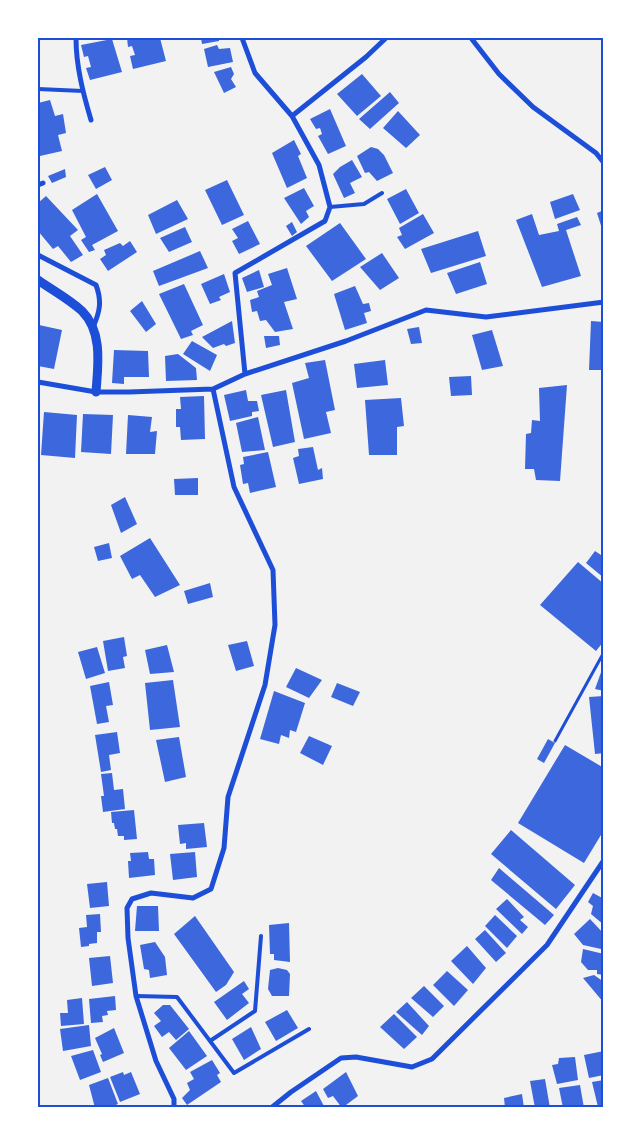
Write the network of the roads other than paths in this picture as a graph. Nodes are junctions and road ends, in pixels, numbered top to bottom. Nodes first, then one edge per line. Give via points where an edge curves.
1 (76, 38) edge
2 (242, 38) edge
3 (386, 38) edge
4 (470, 38) edge
5 (38, 89) edge
6 (83, 91) junction
7 (292, 116) junction
8 (91, 120) dead end
9 (604, 163) edge
10 (382, 193) dead end
11 (330, 207) junction
12 (38, 255) edge
13 (38, 280) edge
14 (604, 302) edge
15 (93, 327) junction
16 (246, 374) junction
17 (38, 382) edge
18 (213, 389) junction
19 (96, 392) junction
20 (604, 860) edge
21 (260, 936) dead end
22 (136, 996) junction
23 (309, 1029) dead end
24 (210, 1041) junction
25 (174, 1108) edge
26 (271, 1108) edge

1 - 6 street
2 - 7 street via 255,73
3 - 7 street
4 - 9 street via 499,74 534,107 596,153
5 - 6 lane
6 - 8 street
7 - 11 street via 319,165
10 - 11 lane via 364,204
11 - 16 street via 325,221 235,273
12 - 15 street via 96,285 100,312
13 - 15 street via 82,311
14 - 16 street via 486,316 426,310
15 - 19 street via 98,356
16 - 18 street
17 - 19 street
18 - 19 street
18 - 22 street via 234,487 274,570 274,625 265,685 228,797 224,848 212,890 193,898 152,893 132,899 127,908
20 - 26 street via 547,945 432,1059 412,1067 356,1057 341,1058
21 - 24 lane via 255,1011
22 - 24 lane via 177,997
22 - 25 street via 156,1061 174,1100
23 - 24 lane via 234,1073

